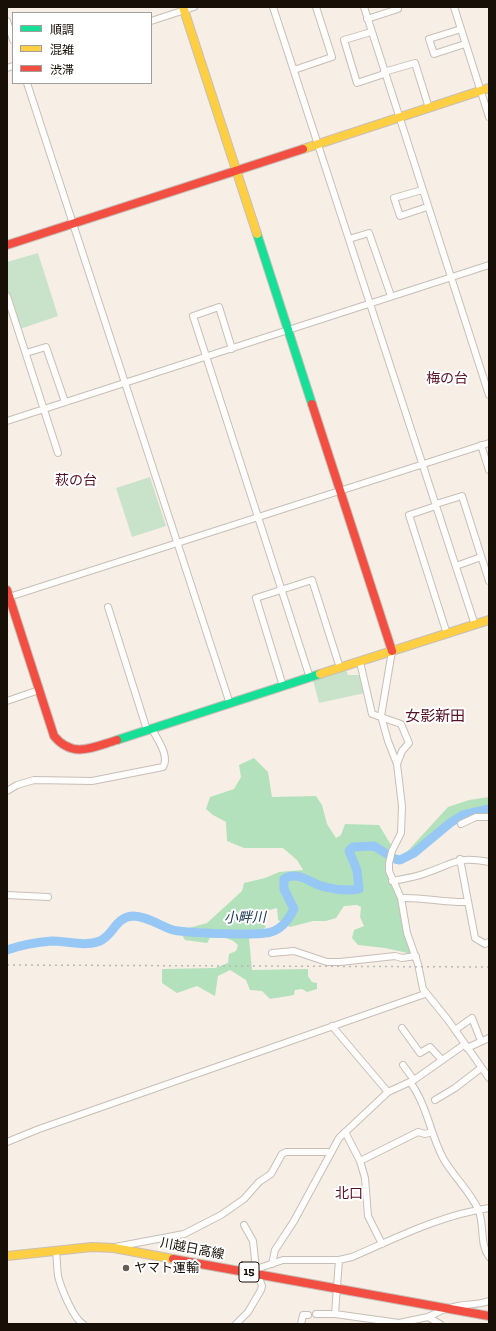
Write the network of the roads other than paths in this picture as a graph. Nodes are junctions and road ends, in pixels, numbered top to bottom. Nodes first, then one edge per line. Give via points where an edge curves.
1 (194, 7) edge
2 (273, 7) edge
3 (316, 7) edge
4 (364, 7) edge
5 (398, 7) edge
6 (454, 7) edge
7 (183, 9) edge
8 (367, 19) junction
9 (7, 21) edge
10 (152, 21) edge
11 (461, 29) junction
12 (371, 32) junction
13 (12, 37) edge
14 (465, 44) junction
15 (294, 70) junction
16 (384, 73) junction
17 (27, 84) edge
18 (485, 90) edge
19 (429, 108) junction
20 (489, 117) edge
21 (399, 118) junction
22 (318, 144) junction
23 (236, 170) junction
24 (422, 190) junction
25 (427, 207) junction
26 (73, 223) junction
27 (349, 239) junction
28 (7, 245) edge
29 (489, 265) edge
30 (451, 277) junction
31 (7, 296) edge
32 (391, 296) junction
33 (369, 304) junction
34 (288, 331) junction
35 (232, 349) junction
36 (26, 354) junction
37 (207, 358) junction
38 (489, 370) edge
39 (482, 372) junction
40 (124, 383) junction
41 (489, 395) edge
42 (65, 402) junction
43 (43, 409) junction
44 (7, 421) edge
45 (489, 443) edge
46 (481, 445) junction
47 (58, 453) dead end
48 (422, 464) junction
49 (489, 470) edge
50 (340, 490) junction
51 (436, 505) junction
52 (258, 517) junction
53 (176, 543) junction
54 (481, 557) junction
55 (456, 566) junction
56 (489, 581) edge
57 (282, 590) junction
58 (8, 593) edge
59 (108, 607) dead end
60 (11, 617) edge
61 (489, 620) edge
62 (475, 625) junction
63 (446, 634) junction
64 (392, 651) junction
65 (360, 662) junction
66 (340, 668) junction
67 (310, 678) junction
68 (283, 686) junction
69 (39, 690) junction
70 (7, 701) edge
71 (230, 704) junction
72 (381, 716) junction
73 (149, 730) junction
74 (397, 764) junction
75 (7, 791) edge
76 (489, 817) edge
77 (461, 824) dead end
78 (460, 859) junction
79 (489, 862) edge
80 (392, 881) junction
81 (7, 895) edge
82 (48, 897) dead end
83 (401, 898) junction
84 (468, 902) junction
85 (489, 942) edge
86 (272, 953) dead end
87 (416, 956) junction
88 (425, 994) junction
89 (332, 1026) junction
90 (402, 1028) dead end
91 (452, 1030) junction
92 (489, 1038) edge
93 (481, 1041) junction
94 (466, 1046) junction
95 (442, 1060) junction
96 (403, 1065) dead end
97 (481, 1068) junction
98 (489, 1078) edge
99 (412, 1081) junction
100 (388, 1092) junction
101 (435, 1100) dead end
102 (345, 1132) junction
103 (432, 1132) junction
104 (7, 1142) edge
105 (331, 1152) junction
106 (360, 1161) junction
107 (489, 1208) edge
108 (478, 1210) junction
109 (244, 1225) dead end
110 (382, 1244) junction
111 (114, 1248) junction
112 (56, 1251) junction
113 (7, 1256) edge
114 (489, 1256) edge
115 (339, 1260) junction
116 (272, 1264) junction
117 (257, 1271) junction
118 (337, 1288) junction
119 (489, 1301) edge
120 (448, 1309) junction
121 (304, 1314) dead end
122 (316, 1314) dead end
123 (335, 1314) junction
124 (489, 1316) edge
125 (428, 1317) junction
126 (84, 1324) edge
127 (236, 1324) edge
128 (301, 1324) edge
129 (440, 1324) edge

1 - 7 street
2 - 15 street
3 - 15 street via 332,57
4 - 8 street
5 - 8 street
6 - 11 street
7 - 10 street
7 - 23 street
8 - 12 street
9 - 13 street
11 - 14 street
11 - 14 street via 429,39 434,54
12 - 16 street
12 - 16 street via 344,40 357,83
14 - 18 street
15 - 22 street
16 - 19 street via 415,62
16 - 21 street
17 - 26 street
18 - 19 street
18 - 20 street
19 - 21 street
21 - 22 street
21 - 24 street
22 - 23 street
22 - 27 street
23 - 26 street
23 - 34 street
24 - 25 street
24 - 25 street via 394,198 400,216
25 - 30 street
26 - 28 street
26 - 40 street
27 - 32 street via 370,233
27 - 33 street
29 - 30 street
30 - 32 street
30 - 39 street
31 - 36 street
32 - 33 street
33 - 34 street
33 - 48 street
34 - 35 street
34 - 50 street
35 - 37 street
35 - 37 street via 219,307 193,316
36 - 42 street via 46,348
36 - 43 street
37 - 40 street
37 - 52 street
38 - 39 street
39 - 41 street
40 - 42 street
40 - 53 street
42 - 43 street
43 - 44 street
43 - 47 street
45 - 46 street
46 - 48 street
46 - 49 street
48 - 50 street
48 - 51 street
50 - 52 street
50 - 64 street
51 - 54 street via 462,496
51 - 55 street
51 - 63 street via 409,515
52 - 53 street
52 - 57 street
53 - 58 street
53 - 71 street
54 - 55 street
54 - 56 street
55 - 62 street
57 - 66 street via 312,580
57 - 67 street
57 - 68 street via 256,598
58 - 60 street
59 - 73 street
60 - 69 street
61 - 62 street
62 - 63 street
63 - 64 street
64 - 65 street
64 - 72 street
65 - 66 street
65 - 72 street via 372,714
66 - 67 street
67 - 68 street
68 - 71 street
69 - 70 street
69 - 73 street via 54,736 71,750 88,749
71 - 73 street
72 - 74 street
72 - 74 street via 401,724 410,743 402,751
73 - 75 street via 164,754 163,767 92,781 34,780
74 - 80 street via 401,833 389,862
76 - 77 street via 476,817
78 - 79 street
78 - 80 street via 427,873
78 - 84 street
80 - 83 street
81 - 82 street
83 - 84 street
83 - 87 street via 407,933
84 - 85 street via 475,938 485,944
86 - 87 street via 294,951 327,962
87 - 88 street
88 - 89 street
88 - 91 street
89 - 100 street
89 - 104 street
90 - 95 street via 420,1053 430,1047
91 - 93 street via 472,1018
91 - 94 street
92 - 93 street
93 - 94 street
94 - 95 street
94 - 97 street
95 - 99 street
96 - 99 street
97 - 98 street
97 - 101 street
99 - 100 street
99 - 103 street via 430,1120
100 - 102 street
102 - 105 street
102 - 106 street
103 - 106 street via 418,1132
103 - 108 street via 444,1159
105 - 111 street via 286,1152 282,1154 271,1174 258,1182 244,1199 221,1215 184,1234
105 - 116 street via 294,1221 275,1250
106 - 110 street via 366,1178 368,1216
107 - 108 street
108 - 110 street via 445,1219
108 - 114 street via 484,1246
109 - 117 street via 253,1241
110 - 115 street
111 - 112 street, 川越日高線 / 15 via 92,1247
111 - 117 street, 川越日高線 / 15
112 - 113 street, 川越日高線 / 15
112 - 126 street via 59,1277 72,1313
115 - 116 street via 296,1259
115 - 118 street
116 - 117 street
117 - 118 street, 川越日高線 / 15
117 - 127 street via 261,1290 248,1312
118 - 120 street, 川越日高線 / 15
118 - 123 street
119 - 120 street via 477,1305 458,1305
120 - 124 street, 川越日高線 / 15
120 - 125 street
121 - 128 street
122 - 123 street
123 - 125 street via 399,1323
125 - 129 street

